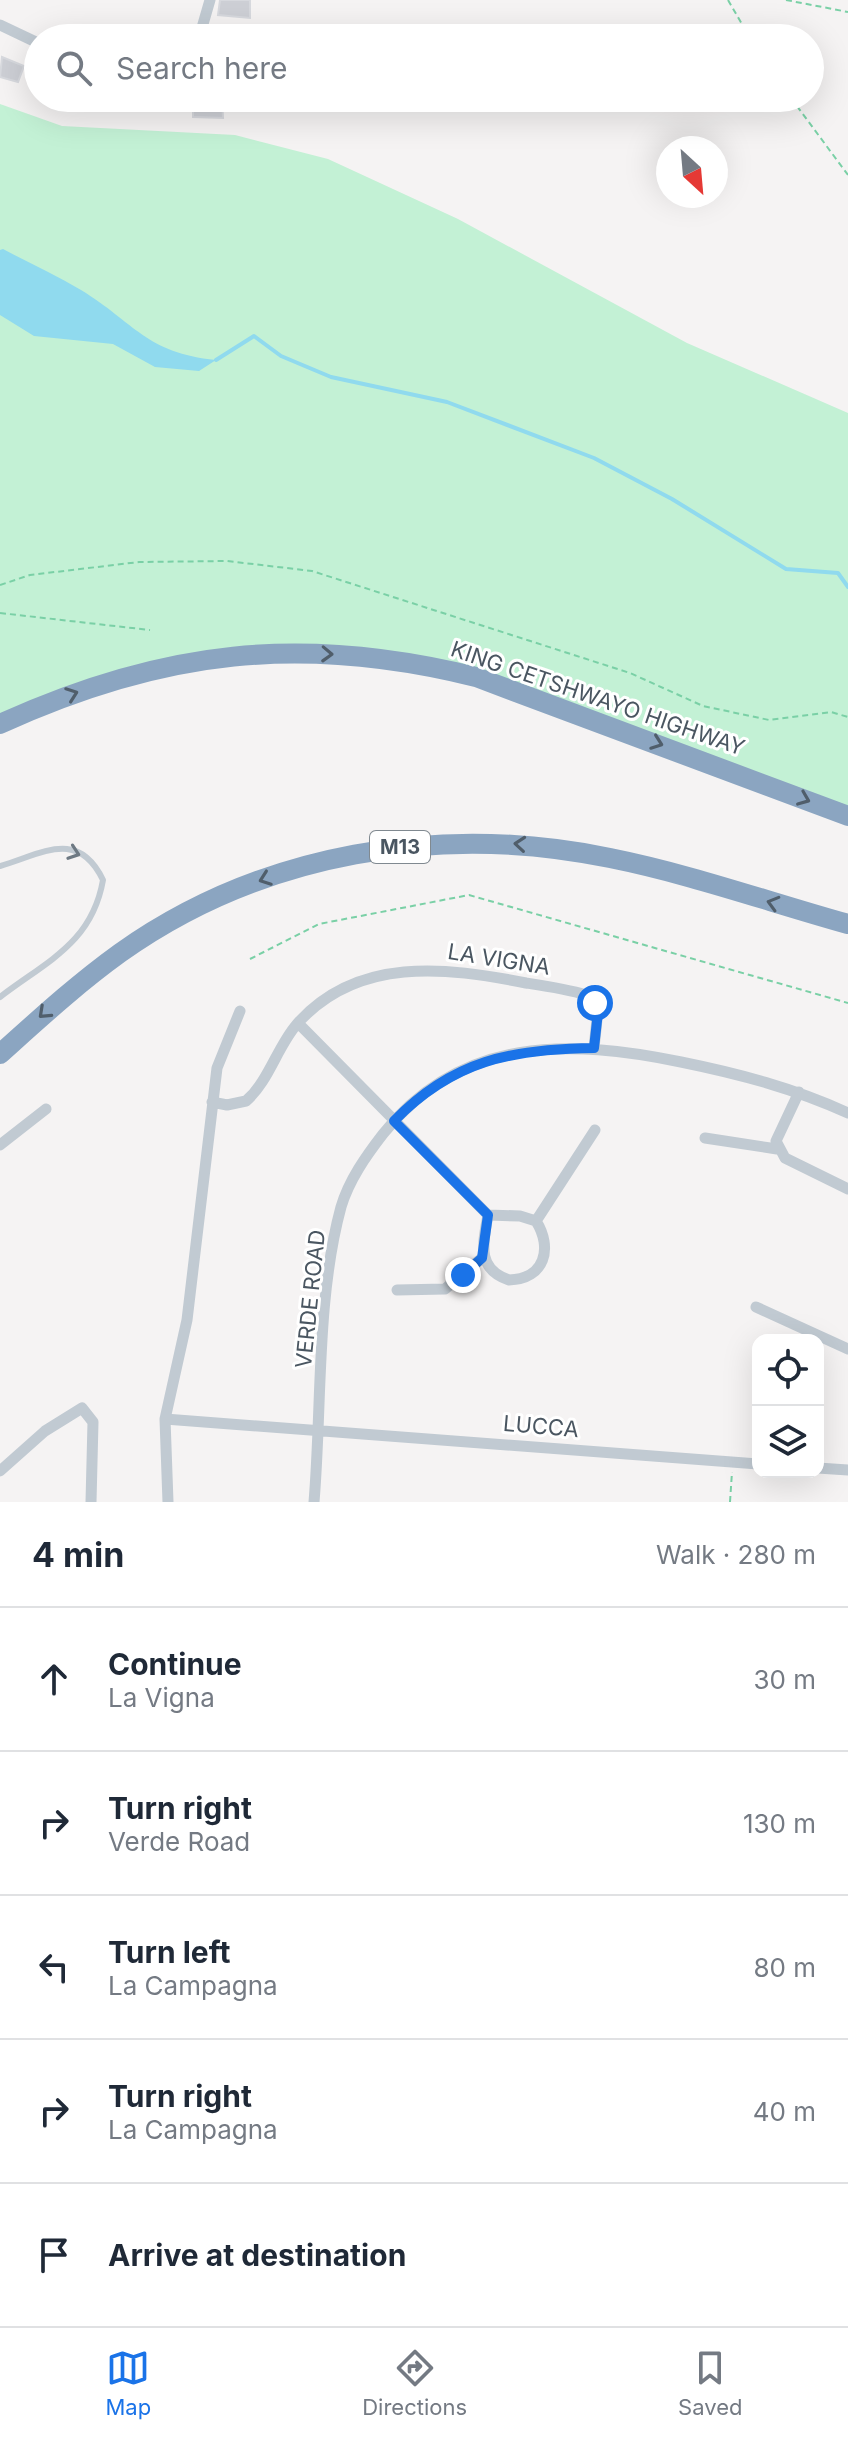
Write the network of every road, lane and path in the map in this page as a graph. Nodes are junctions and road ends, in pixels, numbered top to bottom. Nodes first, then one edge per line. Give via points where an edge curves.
1 (210, 0) edge
2 (728, 0) edge
3 (786, 0) edge
4 (848, 12) edge
5 (203, 24) edge
6 (742, 24) edge
7 (0, 25) edge
8 (24, 36) edge
9 (801, 112) edge
10 (848, 175) edge
11 (0, 585) edge
12 (0, 613) edge
13 (150, 630) dead end
14 (848, 717) edge
15 (0, 724) edge
16 (848, 816) edge
17 (0, 866) edge
18 (848, 924) edge
19 (250, 959) dead end
20 (0, 997) edge
21 (848, 1003) edge
22 (240, 1011) dead end
23 (298, 1023) junction
24 (594, 1048) junction
25 (0, 1054) edge
26 (799, 1092) junction
27 (212, 1102) junction
28 (46, 1109) dead end
29 (848, 1113) edge
30 (394, 1121) junction
31 (595, 1130) dead end
32 (705, 1138) dead end
33 (0, 1145) edge
34 (777, 1149) junction
35 (848, 1189) edge
36 (488, 1215) junction
37 (536, 1221) junction
38 (482, 1258) junction
39 (397, 1290) dead end
40 (756, 1307) dead end
41 (848, 1349) edge
42 (165, 1419) junction
43 (320, 1429) junction
44 (732, 1463) junction
45 (752, 1464) edge
46 (824, 1468) edge
47 (848, 1470) edge
48 (0, 1471) edge
49 (91, 1502) edge
50 (168, 1502) edge
51 (314, 1502) edge
52 (730, 1502) edge

1 - 5 street
2 - 6 path
3 - 4 path
7 - 8 street
9 - 10 path
11 - 14 path via 30,575 139,562 227,561 312,571 630,673 703,706 769,720 831,712
12 - 13 path
15 -> 16 highway, KING CETSHWAYO HIGHWAY via 123,676 209,658 272,653 390,659 513,689
17 -> 20 lane via 66,848 91,859 103,880 88,927
18 -> 25 highway, M13 via 663,870 550,847 480,841 372,850 269,877 176,919 85,979
19 - 21 path via 319,924 469,895
22 - 27 street via 222,1050
23 - 24 street, LA VIGNA via 358,982 420,969 453,969 586,995 598,1010
23 - 27 street, LA VIGNA via 251,1096 233,1104
23 - 30 street
24 - 26 street, VERDE ROAD via 760,1078
24 - 30 street, VERDE ROAD via 548,1049 483,1061 429,1087
26 - 29 street, VERDE ROAD
26 - 34 street
27 - 42 street via 187,1320
28 - 33 street
30 - 36 street
30 - 43 street, VERDE ROAD via 365,1157 340,1215 330,1257
31 - 37 street
32 - 34 street
34 - 35 street
36 - 37 street
36 - 38 street
37 - 38 street via 546,1249 531,1275 502,1278
38 - 39 street via 445,1289
40 - 41 street
42 - 43 street
42 - 50 street
43 - 44 street, LUCCA
43 - 51 street, VERDE ROAD
44 - 45 street, LUCCA
44 - 52 path
46 - 47 street
48 - 49 street via 45,1431 82,1408 93,1422

